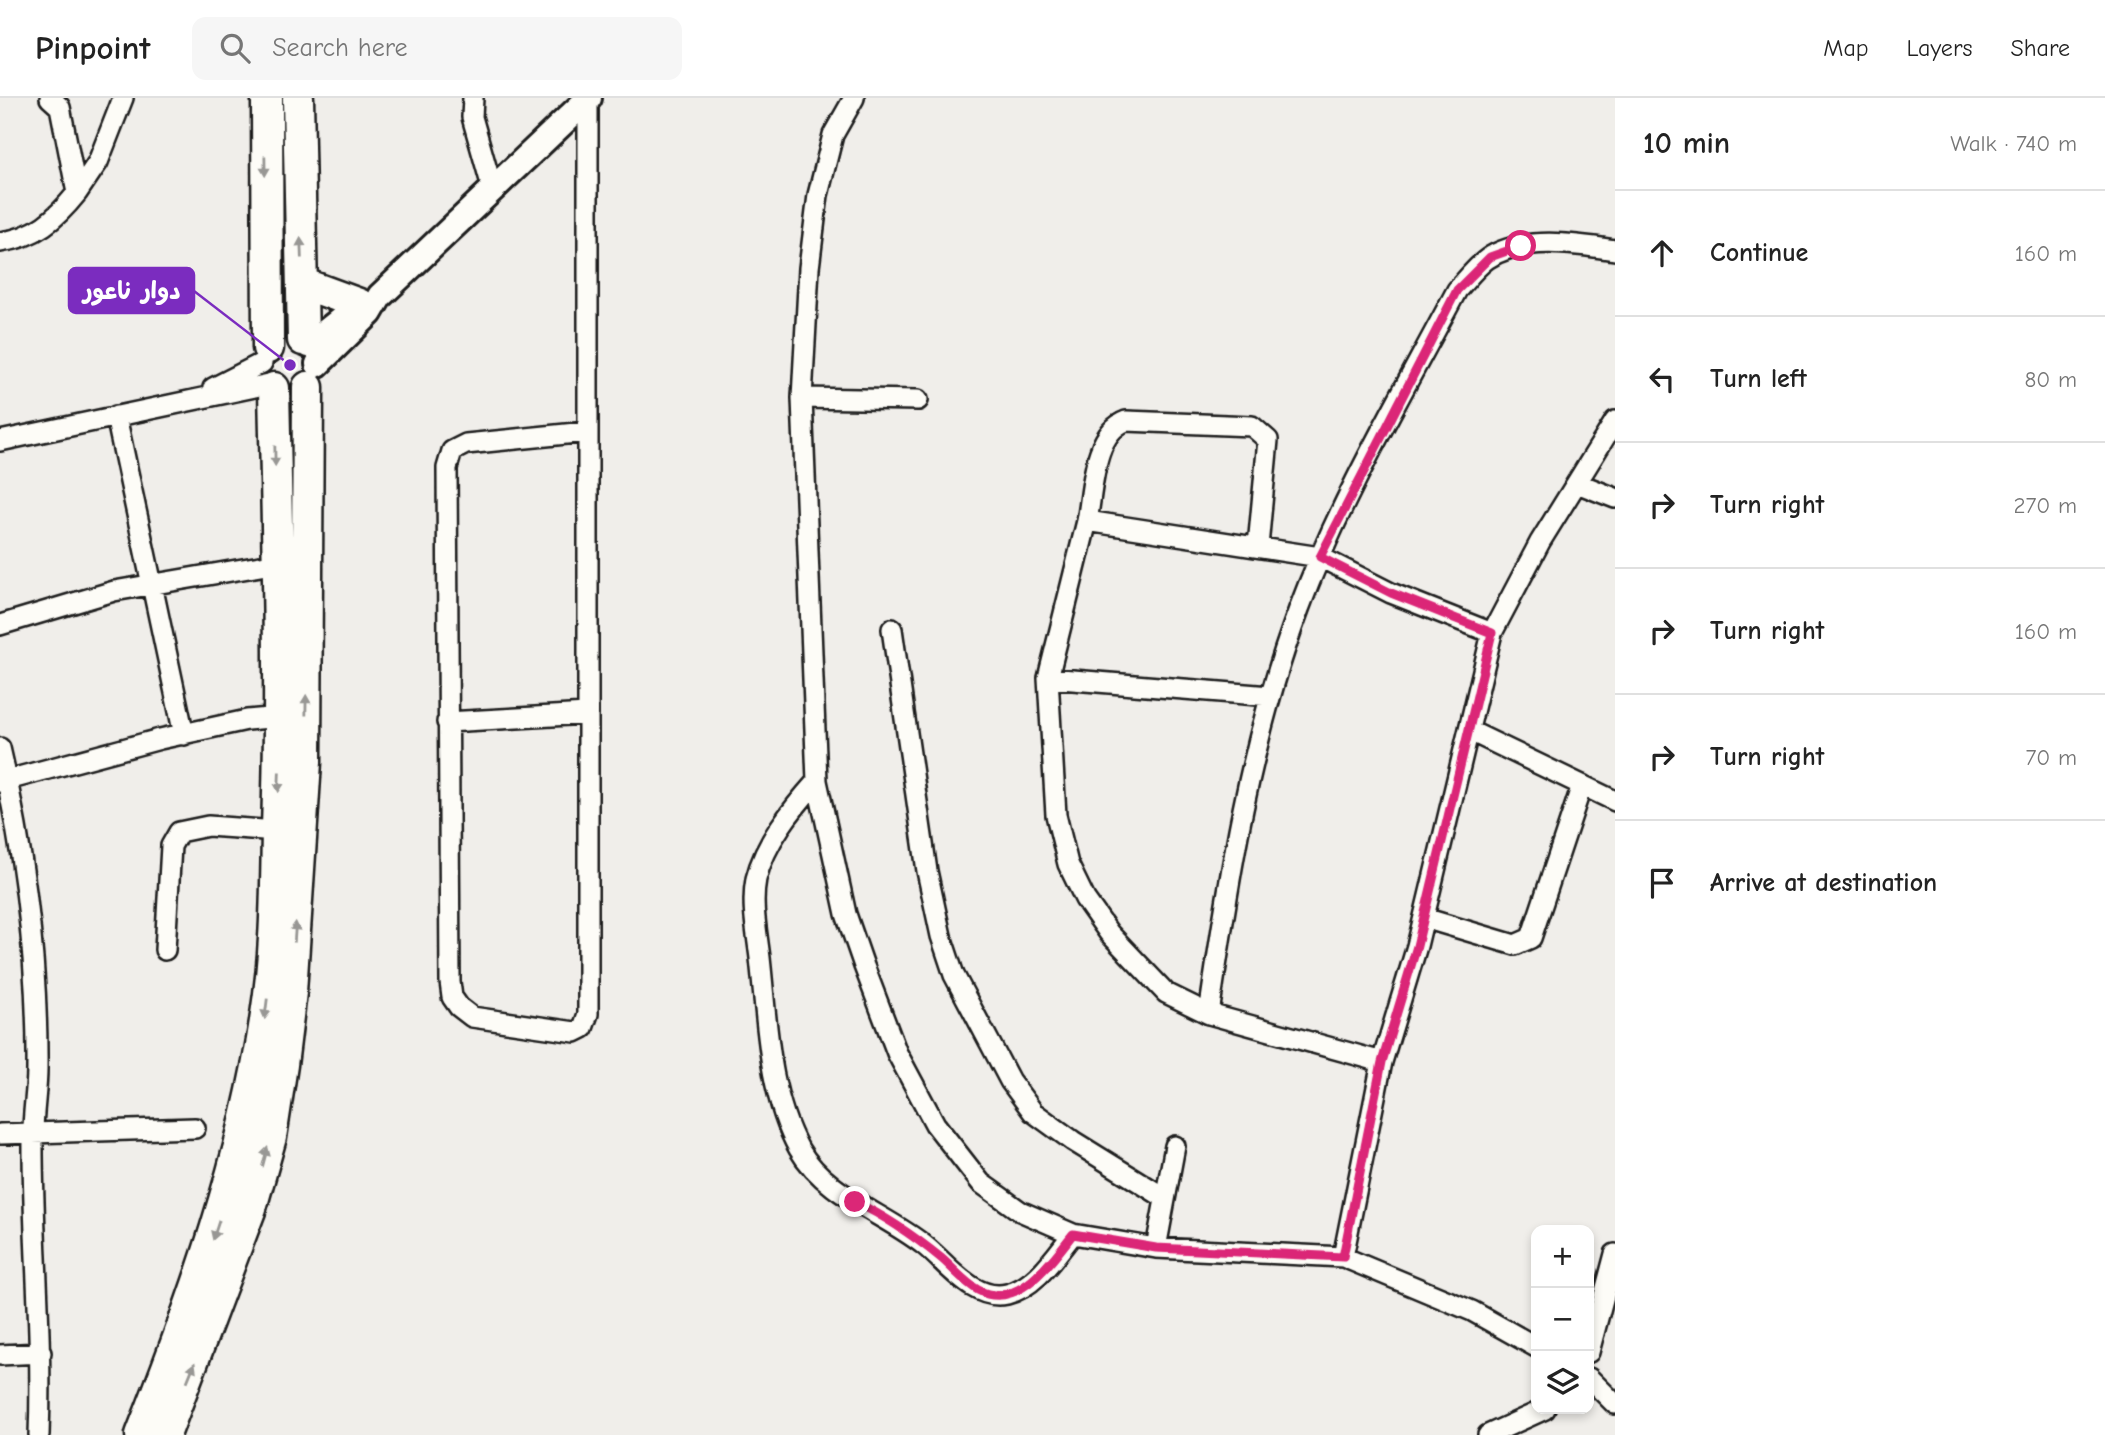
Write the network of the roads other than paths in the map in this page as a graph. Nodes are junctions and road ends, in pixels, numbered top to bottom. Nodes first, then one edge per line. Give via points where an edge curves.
1 (50, 98) edge
2 (123, 98) edge
3 (267, 98) edge
4 (298, 98) edge
5 (473, 98) edge
6 (853, 98) edge
7 (589, 99) edge
8 (493, 191) junction
9 (77, 193) junction
10 (0, 242) edge
11 (1615, 250) edge
12 (302, 283) junction
13 (370, 300) junction
14 (310, 359) junction
15 (269, 371) junction
16 (802, 398) junction
17 (918, 400) dead end
18 (116, 416) junction
19 (1615, 421) edge
20 (586, 432) junction
21 (0, 441) edge
22 (1577, 483) junction
23 (1615, 498) edge
24 (1087, 521) junction
25 (1258, 546) junction
26 (1320, 557) junction
27 (278, 563) junction
28 (153, 587) junction
29 (0, 625) edge
30 (892, 629) dead end
31 (1492, 633) junction
32 (1048, 678) junction
33 (1270, 696) junction
34 (587, 714) junction
35 (281, 717) junction
36 (447, 722) junction
37 (1470, 731) junction
38 (184, 735) junction
39 (0, 748) edge
40 (4, 781) edge
41 (817, 781) junction
42 (1582, 785) junction
43 (1615, 801) edge
44 (277, 831) junction
45 (1424, 918) junction
46 (165, 950) dead end
47 (1209, 1014) junction
48 (1382, 1062) junction
49 (195, 1128) dead end
50 (33, 1132) junction
51 (0, 1134) edge
52 (1175, 1146) dead end
53 (1165, 1198) junction
54 (1073, 1234) junction
55 (1156, 1248) junction
56 (1615, 1254) edge
57 (1343, 1257) junction
58 (1531, 1344) edge
59 (1589, 1351) edge
60 (41, 1353) junction
61 (0, 1355) edge
62 (1594, 1383) edge
63 (1615, 1404) edge
64 (1534, 1414) edge
65 (38, 1435) edge
66 (141, 1435) edge
67 (165, 1435) edge
68 (1488, 1435) edge

1 - 9 street via 60,107
2 - 9 street via 98,162
3 -> 15 main road
12 -> 4 main road
5 - 8 street via 472,117
6 - 16 street via 833,135 818,195
7 - 8 street
7 - 20 street
8 - 13 street
9 - 10 street via 57,219
11 - 26 street via 1562,244 1521,246 1490,257 1473,271 1457,290
12 - 13 main road
12 - 14 main road
13 - 14 street
14 - 15 main road via 291,394
14 - 15 main road via 291,338 278,340
67 -> 14 main road via 251,1208 271,1137 292,992 306,762
15 - 18 street via 193,399
15 -> 27 main road
16 - 17 street
16 - 41 street
18 - 21 street
18 - 28 street
19 - 22 street
20 - 34 street
20 - 36 street via 466,444 452,451 447,468
22 - 23 street
22 - 31 street via 1540,541
24 - 25 street
24 - 25 street via 1104,439 1113,425 1126,421 1252,426 1268,440
24 - 32 street
25 - 26 street
26 - 31 street via 1391,593
26 - 33 street
27 - 28 street
27 - 35 main road
28 - 29 street via 114,591
28 - 38 street
30 - 53 street via 927,871 954,975 1010,1082 1033,1112
31 - 37 street
32 - 33 street
32 - 47 street via 1056,815 1069,864 1085,899 1109,933 1167,993
33 - 47 street via 1232,858
34 - 36 street
34 - 36 street via 588,1014 583,1028 575,1032 472,1017 452,997
35 - 38 street
35 -> 44 main road
37 - 42 street
37 - 45 street
38 - 40 street
39 - 40 street
40 - 50 street via 32,962 37,1071
41 - 54 street via 846,914 897,1054 935,1124 981,1183 1020,1211
41 - 54 street via 775,837 756,882 755,915 773,1070 800,1150 829,1184 901,1226 980,1292 1008,1294 1024,1286 1044,1270
42 - 43 street
42 - 45 street via 1531,938 1515,945
44 - 46 street via 208,826 179,832 171,846
44 -> 66 main road via 266,1014 232,1180 195,1296
45 - 48 street
47 - 48 street
48 - 57 street
49 - 50 street
50 - 51 street
50 - 60 street
52 - 53 street
53 - 55 street
54 - 55 street
55 - 57 street
56 - 59 street
57 - 58 street via 1472,1311
60 - 61 street
60 - 65 street
62 - 63 street
64 - 68 street

